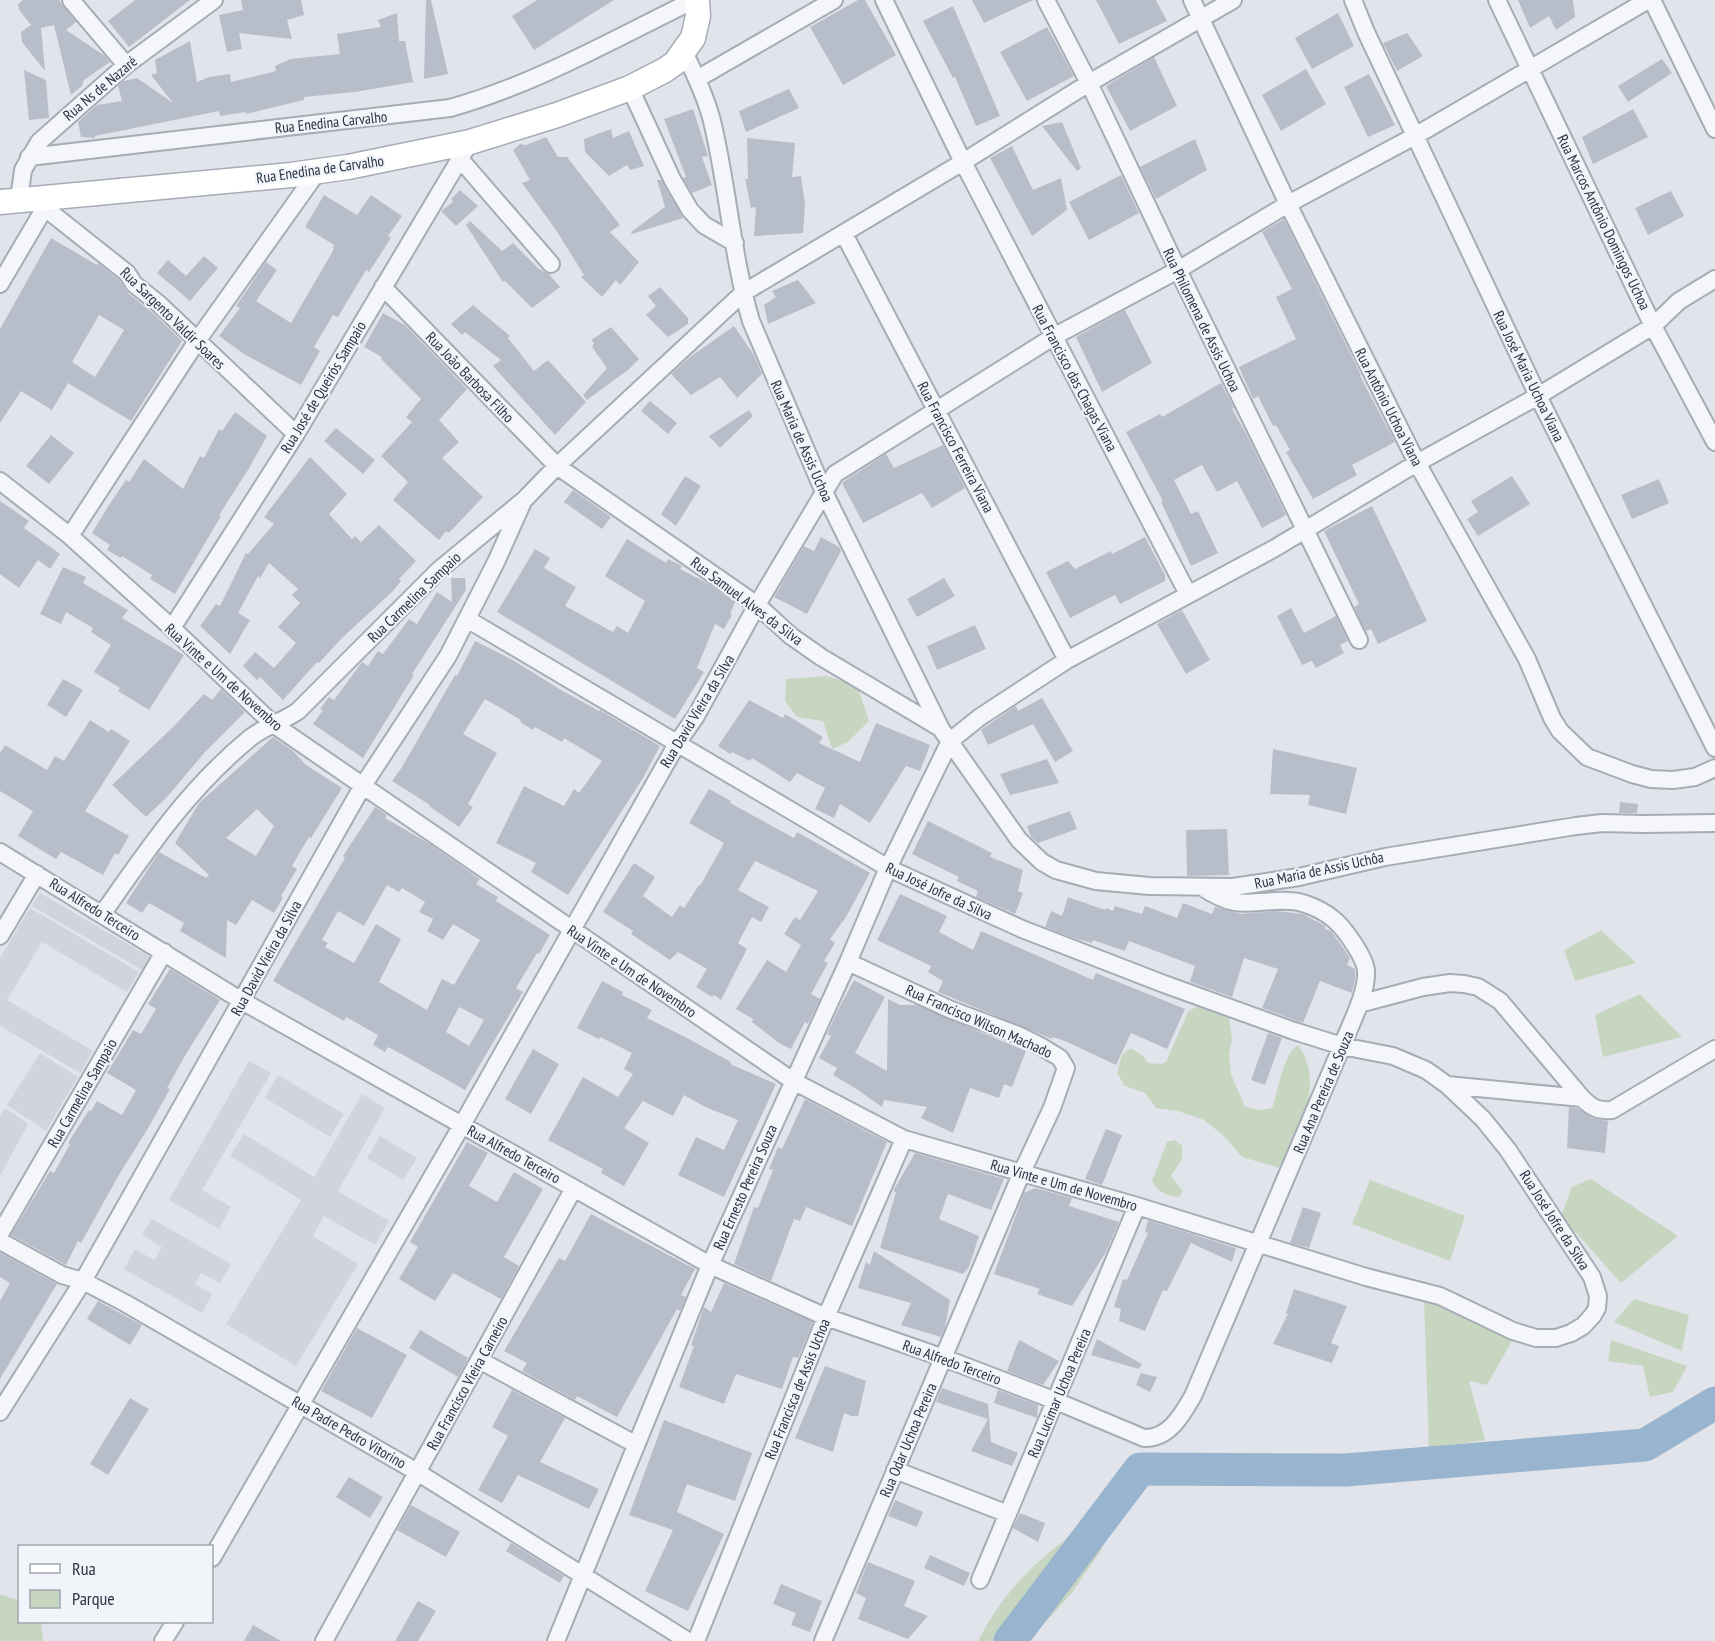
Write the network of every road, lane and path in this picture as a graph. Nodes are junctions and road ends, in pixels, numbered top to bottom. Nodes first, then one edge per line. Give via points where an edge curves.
1 (71, 0) edge
2 (214, 0) edge
3 (695, 0) edge
4 (834, 0) edge
5 (884, 0) edge
6 (1046, 0) edge
7 (1192, 0) edge
8 (1233, 0) edge
9 (1353, 0) edge
10 (1497, 0) edge
11 (1650, 0) edge
12 (1200, 17) junction
13 (684, 52) junction
14 (126, 65) junction
15 (1530, 68) junction
16 (698, 79) junction
17 (1089, 82) junction
18 (630, 88) junction
19 (1715, 129) edge
20 (1415, 136) junction
21 (465, 150) junction
22 (29, 157) junction
23 (963, 162) junction
24 (318, 171) junction
25 (6, 200) edge
26 (48, 203) junction
27 (1288, 204) junction
28 (844, 234) junction
29 (735, 243) junction
30 (551, 264) dead end
31 (1178, 270) junction
32 (1715, 279) edge
33 (0, 284) edge
34 (382, 287) junction
35 (742, 293) junction
36 (1653, 327) junction
37 (1053, 337) junction
38 (197, 341) junction
39 (1538, 396) junction
40 (936, 410) junction
41 (296, 434) junction
42 (1715, 442) edge
43 (1417, 463) junction
44 (557, 466) junction
45 (0, 481) edge
46 (824, 492) junction
47 (524, 500) junction
48 (1305, 529) junction
49 (70, 536) junction
50 (1188, 594) junction
51 (757, 605) junction
52 (467, 619) junction
53 (172, 628) junction
54 (1359, 640) dead end
55 (1067, 660) junction
56 (273, 724) junction
57 (945, 735) junction
58 (678, 742) junction
59 (1715, 748) edge
60 (1715, 768) edge
61 (362, 787) junction
62 (1715, 823) edge
63 (0, 852) edge
64 (888, 868) junction
65 (37, 874) junction
66 (1202, 887) junction
67 (103, 914) junction
68 (572, 930) junction
69 (0, 936) edge
70 (164, 952) junction
71 (848, 962) junction
72 (1366, 970) junction
73 (1390, 995) junction
74 (242, 1001) junction
75 (1359, 1004) junction
76 (1342, 1046) junction
77 (1715, 1048) edge
78 (793, 1081) junction
79 (1447, 1085) junction
80 (1582, 1098) junction
81 (462, 1125) junction
82 (904, 1139) junction
83 (1022, 1172) junction
84 (574, 1188) junction
85 (1137, 1206) junction
86 (0, 1234) edge
87 (0, 1241) edge
88 (1259, 1243) junction
89 (710, 1264) junction
90 (1366, 1277) joint
91 (83, 1281) junction
92 (826, 1317) junction
93 (944, 1358) junction
94 (479, 1360) junction
95 (1193, 1396) joint
96 (1056, 1401) junction
97 (300, 1404) junction
98 (0, 1412) edge
99 (635, 1444) junction
100 (895, 1470) junction
101 (417, 1472) junction
102 (1008, 1514) junction
103 (213, 1556) edge
104 (582, 1574) junction
105 (980, 1580) dead end
106 (174, 1623) edge
107 (164, 1641) edge
108 (324, 1641) edge
109 (556, 1641) edge
110 (688, 1641) edge
111 (696, 1641) edge
112 (823, 1641) edge

1 - 14 street
2 - 14 street, Rua Ns de Nazaré
3 - 13 main road via 697,26
3 - 22 street, Rua Enedina Carvalho via 513,87 450,108
4 - 16 street
5 - 23 street, Rua Francisco das Chagas Viana
6 - 17 street, Rua Philomena de Assis Uchoa
7 - 12 street, Rua Antônio Uchoa Viana
8 - 12 street, Rua Carmelina Sampaio
9 - 20 street, Rua José Maria Uchoa Viana
10 - 15 street, Rua Marcos Antônio Domingos Uchoa
11 - 15 street, Rua David Vieira da Silva
11 - 19 street
12 - 17 street, Rua Carmelina Sampaio
12 - 27 street, Rua Antônio Uchoa Viana
13 - 16 street, Rua Maria de Assis Uchoa
13 - 18 main road, Rua Enedina de Carvalho via 665,70
14 - 22 street, Rua Ns de Nazaré via 51,130
15 - 20 street, Rua David Vieira da Silva
15 - 36 street, Rua Marcos Antônio Domingos Uchoa
16 - 29 street, Rua Maria de Assis Uchoa via 712,120
17 - 23 street, Rua Carmelina Sampaio
17 - 31 street, Rua Philomena de Assis Uchoa
18 - 21 main road, Rua Enedina de Carvalho
18 - 29 street via 690,210 704,225
20 - 27 street, Rua David Vieira da Silva
20 - 39 street, Rua José Maria Uchoa Viana
21 - 24 main road, Rua Enedina de Carvalho
21 - 30 street
21 - 34 street, Rua José de Queirós Sampaio
22 - 25 street, Rua Ns de Nazaré
23 - 28 street, Rua Carmelina Sampaio
23 - 37 street, Rua Francisco das Chagas Viana
24 - 26 main road, Rua Enedina de Carvalho
24 - 38 street
25 - 26 main road, Rua Enedina de Carvalho
26 - 33 street
26 - 38 street, Rua Sargento Valdir Soares
27 - 31 street, Rua David Vieira da Silva
27 - 43 street, Rua Antônio Uchoa Viana
28 - 35 street, Rua Carmelina Sampaio
28 - 40 street, Rua Francisco Ferreira Viana
29 - 35 street, Rua Maria de Assis Uchoa
31 - 37 street, Rua David Vieira da Silva
31 - 48 street, Rua Philomena de Assis Uchoa
32 - 36 street via 1679,301
34 - 41 street, Rua José de Queirós Sampaio
34 - 44 street, Rua João Barbosa Filho
35 - 44 street, Rua Carmelina Sampaio
35 - 46 street, Rua Maria de Assis Uchoa via 762,352
36 - 39 street
36 - 42 street, Rua Marcos Antônio Domingos Uchoa
37 - 40 street, Rua David Vieira da Silva
37 - 50 street, Rua Francisco das Chagas Viana
38 - 41 street, Rua Sargento Valdir Soares
38 - 49 street
39 - 43 street
39 - 59 street, Rua José Maria Uchoa Viana
40 - 46 street, Rua David Vieira da Silva via 842,469 830,479
40 - 55 street, Rua Francisco Ferreira Viana
41 - 53 street, Rua José de Queirós Sampaio
43 - 48 street
43 - 60 street, Rua Antônio Uchoa Viana via 1527,659 1560,732 1587,757 1652,779 1695,777
44 - 47 street, Rua Carmelina Sampaio
44 - 51 street, Rua Samuel Alves da Silva
45 - 49 street, Rua Vinte e Um de Novembro
46 - 51 street, Rua David Vieira da Silva
46 - 57 street, Rua Maria de Assis Uchoa
47 - 52 street, Rua David Vieira da Silva
47 - 56 street, Rua Carmelina Sampaio via 440,570 298,711
48 - 50 street
48 - 54 street, Rua Philomena de Assis Uchoa
49 - 53 street, Rua Vinte e Um de Novembro
50 - 55 street
51 - 57 street, Rua Samuel Alves da Silva via 821,657
51 - 58 street, Rua David Vieira da Silva
52 - 58 street, Rua José Jofre da Silva
52 - 61 street, Rua David Vieira da Silva via 448,656
53 - 56 street, Rua Vinte e Um de Novembro
55 - 57 street
56 - 61 street, Rua Vinte e Um de Novembro
56 - 67 street, Rua Carmelina Sampaio via 243,745 180,806
57 - 64 street, Rua Ernesto Pereira Souza
57 - 66 street, Rua Maria de Assis Uchôa via 1019,840 1049,866 1096,881
58 - 64 street, Rua José Jofre da Silva
58 - 68 street, Rua David Vieira da Silva
61 - 68 street, Rua Vinte e Um de Novembro
61 - 74 street, Rua David Vieira da Silva
62 - 66 street, Rua Maria de Assis Uchôa via 1593,824 1396,855 1279,881
63 - 65 street, Rua Alfredo Terceiro
64 - 71 street, Rua Ernesto Pereira Souza
64 - 76 street, Rua José Jofre da Silva via 1022,929 1231,1009
65 - 67 street, Rua Alfredo Terceiro
65 - 69 street
66 - 72 street via 1231,903 1292,901 1326,915 1356,947
67 - 70 street, Rua Alfredo Terceiro
68 - 78 street, Rua Vinte e Um de Novembro
68 - 81 street, Rua David Vieira da Silva
70 - 74 street, Rua Alfredo Terceiro
70 - 86 street, Rua Carmelina Sampaio
71 - 78 street, Rua Ernesto Pereira Souza
71 - 83 street, Rua Francisco Wilson Machado via 949,1009 1018,1035 1060,1058 1066,1073
72 - 73 street
72 - 75 street, Rua Ana Pereira de Souza
73 - 75 street
73 - 80 street via 1450,983 1489,993
74 - 81 street, Rua Alfredo Terceiro
74 - 91 street, Rua David Vieira da Silva
75 - 76 street, Rua Ana Pereira de Souza
76 - 79 street, Rua José Jofre da Silva via 1394,1056 1426,1070
76 - 88 street, Rua Ana Pereira de Souza
77 - 80 street via 1612,1110 1600,1111
78 - 82 street, Rua Vinte e Um de Novembro
78 - 89 street, Rua Ernesto Pereira Souza
79 - 80 street, Rua José Jofre da Silva
79 - 90 street, Rua José Jofre da Silva via 1483,1119 1535,1189 1592,1277 1597,1308 1583,1326 1571,1333 1536,1338 1440,1296
81 - 84 street, Rua Alfredo Terceiro
81 - 97 street
82 - 83 street, Rua Vinte e Um de Novembro
82 - 92 street, Rua Francisca de Assis Uchoa
83 - 85 street, Rua Vinte e Um de Novembro
83 - 93 street, Rua Odar Uchoa Pereira
84 - 89 street, Rua Alfredo Terceiro
84 - 94 street, Rua Francisco Vieira Carneiro
85 - 88 street, Rua Vinte e Um de Novembro
85 - 96 street, Rua Lucimar Uchoa Pereira
87 - 91 street, Rua Padre Pedro Vitorino via 62,1275
88 - 90 street, Rua Vinte e Um de Novembro
88 - 95 street, Rua Ana Pereira de Souza
89 - 92 street, Rua Alfredo Terceiro
89 - 99 street, Rua Ernesto Pereira Souza
91 - 97 street, Rua Padre Pedro Vitorino
91 - 98 street, Rua David Vieira da Silva
92 - 93 street, Rua Alfredo Terceiro
92 - 111 street, Rua Francisca de Assis Uchoa
93 - 96 street, Rua Alfredo Terceiro
93 - 100 street, Rua Odar Uchoa Pereira
94 - 99 street
94 - 101 street, Rua Francisco Vieira Carneiro
95 - 96 street, Rua Alfredo Terceiro via 1170,1428 1151,1438 1129,1433
96 - 102 street, Rua Lucimar Uchoa Pereira
97 - 101 street, Rua Padre Pedro Vitorino
97 - 103 street
99 - 104 street, Rua Ernesto Pereira Souza
100 - 102 street
100 - 112 street, Rua Odar Uchoa Pereira
101 - 104 street, Rua Padre Pedro Vitorino
101 - 108 street, Rua Francisco Vieira Carneiro
102 - 105 street, Rua Lucimar Uchoa Pereira
104 - 109 street, Rua Ernesto Pereira Souza
104 - 110 street, Rua Padre Pedro Vitorino
106 - 107 street

